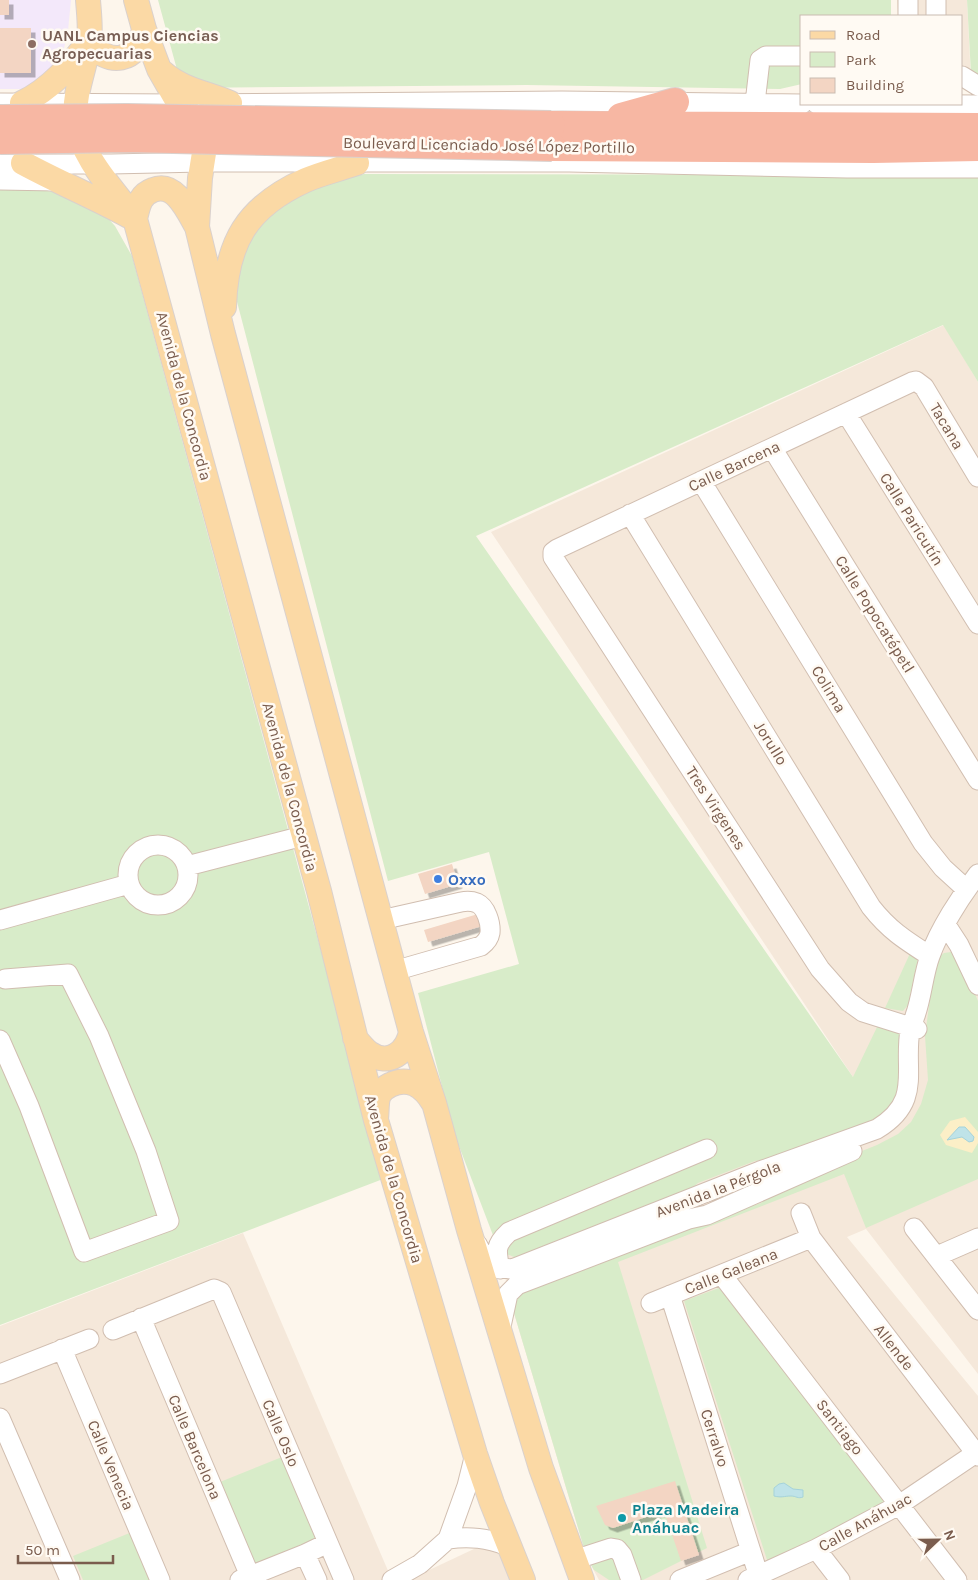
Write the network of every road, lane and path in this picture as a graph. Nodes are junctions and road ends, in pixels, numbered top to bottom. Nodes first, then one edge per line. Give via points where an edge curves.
1 (88, 0) edge
2 (136, 0) edge
3 (908, 0) edge
4 (936, 0) edge
5 (908, 15) edge
6 (936, 15) edge
7 (144, 29) junction
8 (89, 40) junction
9 (800, 56) edge
10 (159, 69) junction
11 (963, 77) edge
12 (978, 86) edge
13 (676, 102) junction
14 (11, 103) edge
15 (76, 103) junction
16 (264, 103) junction
17 (755, 103) junction
18 (179, 104) junction
19 (230, 104) junction
20 (800, 104) edge
21 (963, 105) edge
22 (978, 105) edge
23 (0, 119) edge
24 (588, 126) junction
25 (978, 127) edge
26 (552, 136) junction
27 (0, 140) edge
28 (978, 147) edge
29 (202, 162) junction
30 (11, 163) edge
31 (266, 163) junction
32 (357, 163) junction
33 (94, 164) junction
34 (978, 168) edge
35 (0, 180) edge
36 (56, 181) junction
37 (135, 219) junction
38 (197, 227) junction
39 (223, 334) junction
40 (912, 382) joint
41 (846, 413) junction
42 (772, 448) junction
43 (978, 477) edge
44 (701, 481) junction
45 (630, 514) junction
46 (556, 549) joint
47 (978, 624) edge
48 (978, 780) edge
49 (304, 836) junction
50 (187, 866) junction
51 (978, 874) edge
52 (129, 884) junction
53 (966, 889) junction
54 (0, 920) edge
55 (380, 920) junction
56 (946, 925) junction
57 (930, 956) junction
58 (394, 971) junction
59 (2, 977) edge
60 (978, 985) edge
61 (914, 1024) junction
62 (410, 1032) junction
63 (355, 1038) junction
64 (0, 1040) edge
65 (434, 1103) junction
66 (376, 1120) junction
67 (707, 1149) dead end
68 (686, 1211) junction
69 (801, 1213) dead end
70 (914, 1228) dead end
71 (469, 1230) junction
72 (811, 1238) junction
73 (978, 1238) edge
74 (937, 1256) junction
75 (500, 1269) junction
76 (722, 1275) junction
77 (670, 1295) junction
78 (651, 1303) dead end
79 (978, 1310) edge
80 (140, 1318) junction
81 (113, 1330) dead end
82 (500, 1330) junction
83 (88, 1339) dead end
84 (62, 1349) junction
85 (0, 1374) edge
86 (0, 1418) edge
87 (475, 1454) junction
88 (977, 1454) edge
89 (900, 1505) junction
90 (448, 1540) junction
91 (328, 1543) junction
92 (508, 1546) junction
93 (816, 1549) junction
94 (750, 1551) junction
95 (305, 1554) junction
96 (578, 1570) edge
97 (245, 1578) edge
98 (756, 1578) edge
99 (688, 1579) edge
100 (70, 1580) edge
101 (160, 1580) edge
102 (317, 1580) edge
103 (344, 1580) edge
104 (392, 1580) edge
105 (523, 1580) edge
106 (631, 1580) edge
107 (840, 1580) edge
108 (957, 1580) edge

1 - 8 main road, Avenida de la Concordia
2 - 7 main road
3 - 5 street
4 - 6 street
7 - 8 main road via 138,48 121,58 102,55
7 - 10 main road
8 - 14 main road via 68,68 49,86 34,97
8 - 15 main road, Avenida de la Concordia
9 - 17 street via 766,56 760,60
10 - 18 main road
10 - 19 main road via 180,85
11 - 12 street
13 - 16 street
13 - 17 street
13 - 24 highway
14 - 15 street
14 - 30 street via 34,109 42,120 45,133 42,146 34,157
15 - 18 street
15 - 33 main road, Avenida de la Concordia via 79,132
16 - 19 street
16 - 31 street via 245,118 241,134 251,155
17 - 20 street
18 - 19 street
18 - 29 main road via 200,128 204,139
21 - 22 street
23 - 26 highway, Boulevard Licenciado José López Portillo, bridge via 127,118
24 - 25 highway, Boulevard Licenciado José López Portillo
24 - 26 highway, Boulevard Licenciado José López Portillo
26 - 27 highway, Boulevard Licenciado José López Portillo, bridge
26 - 28 highway, Boulevard Licenciado José López Portillo via 873,149
29 - 31 street, Boulevard Licenciado José López Portillo
29 - 33 street, Boulevard Licenciado José López Portillo
29 - 38 main road
30 - 33 street, Boulevard Licenciado José López Portillo
30 - 36 main road
31 - 32 street, Boulevard Licenciado José López Portillo
32 - 34 street, Boulevard Licenciado José López Portillo via 569,162
32 - 39 main road via 306,180 271,199 248,220 229,260 224,284
33 - 37 main road, Avenida de la Concordia
35 - 36 street
36 - 37 main road
37 - 38 main road via 142,197 162,187 170,189 179,198
37 - 49 main road, Avenida de la Concordia
38 - 39 main road
39 - 55 main road
40 - 41 street, Calle Barcena
40 - 43 street, Tacana via 924,387
41 - 42 street, Calle Barcena
41 - 47 street, Calle Paricutín
42 - 44 street, Calle Barcena
42 - 48 street, Calle Popocatépetl
44 - 45 street, Calle Barcena
44 - 53 street, Colima via 923,843 942,868
45 - 46 street, Calle Barcena
45 - 57 street, Jorullo via 871,906 897,935
46 - 61 street, Tres Virgenes via 553,552 555,563 820,969 849,1002 863,1012
49 - 50 street
49 - 63 main road, Avenida de la Concordia
50 - 52 street via 182,857 165,846 144,848 130,863
50 - 52 street via 187,885 183,894 167,904 158,906 140,900
51 - 53 street
52 - 54 street
53 - 56 street
55 - 58 main road
55 - 58 street via 471,901 482,907 489,924 488,938 481,946
56 - 57 street
56 - 60 street
57 - 61 street
58 - 62 main road
59 - 64 street via 68,974 146,1151 169,1221 84,1252 29,1106
61 - 68 street, Avenida la Pérgola via 919,1077 917,1092 906,1117 896,1128 873,1141 782,1173 707,1215
62 - 63 main road via 404,1049 387,1058 368,1053
62 - 65 main road
63 - 66 main road, Avenida de la Concordia
65 - 66 main road via 419,1085 397,1082 386,1086 379,1095
65 - 71 main road
66 - 87 main road, Avenida de la Concordia
67 - 75 street via 509,1232 500,1240 497,1252
68 - 75 street, Avenida la Pérgola via 512,1270
68 - 82 street, Avenida la Pérgola via 517,1285 508,1294
69 - 72 street, Allende
70 - 74 street
71 - 75 street via 490,1264
71 - 82 main road
72 - 76 street, Calle Galeana
72 - 88 street, Allende
73 - 74 street
74 - 79 street
76 - 77 street, Calle Galeana
76 - 89 street, Santiago
77 - 78 street, Calle Galeana
77 - 94 street, Cerralvo
80 - 81 street
80 - 91 street, Calle Oslo via 214,1289 221,1292
80 - 97 street, Calle Barcelona
82 - 96 main road via 541,1468
83 - 84 street
84 - 85 street
84 - 101 street, Calle Venecia
86 - 100 street
87 - 90 street
87 - 92 main road, Avenida de la Concordia
88 - 89 street, Calle Anáhuac
89 - 93 street, Calle Anáhuac
89 - 108 street, Santiago
90 - 92 street via 478,1538
90 - 104 street via 420,1564
91 - 95 street
91 - 103 street, Calle Oslo
92 - 105 main road, Avenida de la Concordia
93 - 98 street, Calle Anáhuac
93 - 107 street
94 - 98 street, Cerralvo
94 - 99 street
95 - 97 street
95 - 102 street
96 - 106 street via 611,1548 617,1549

